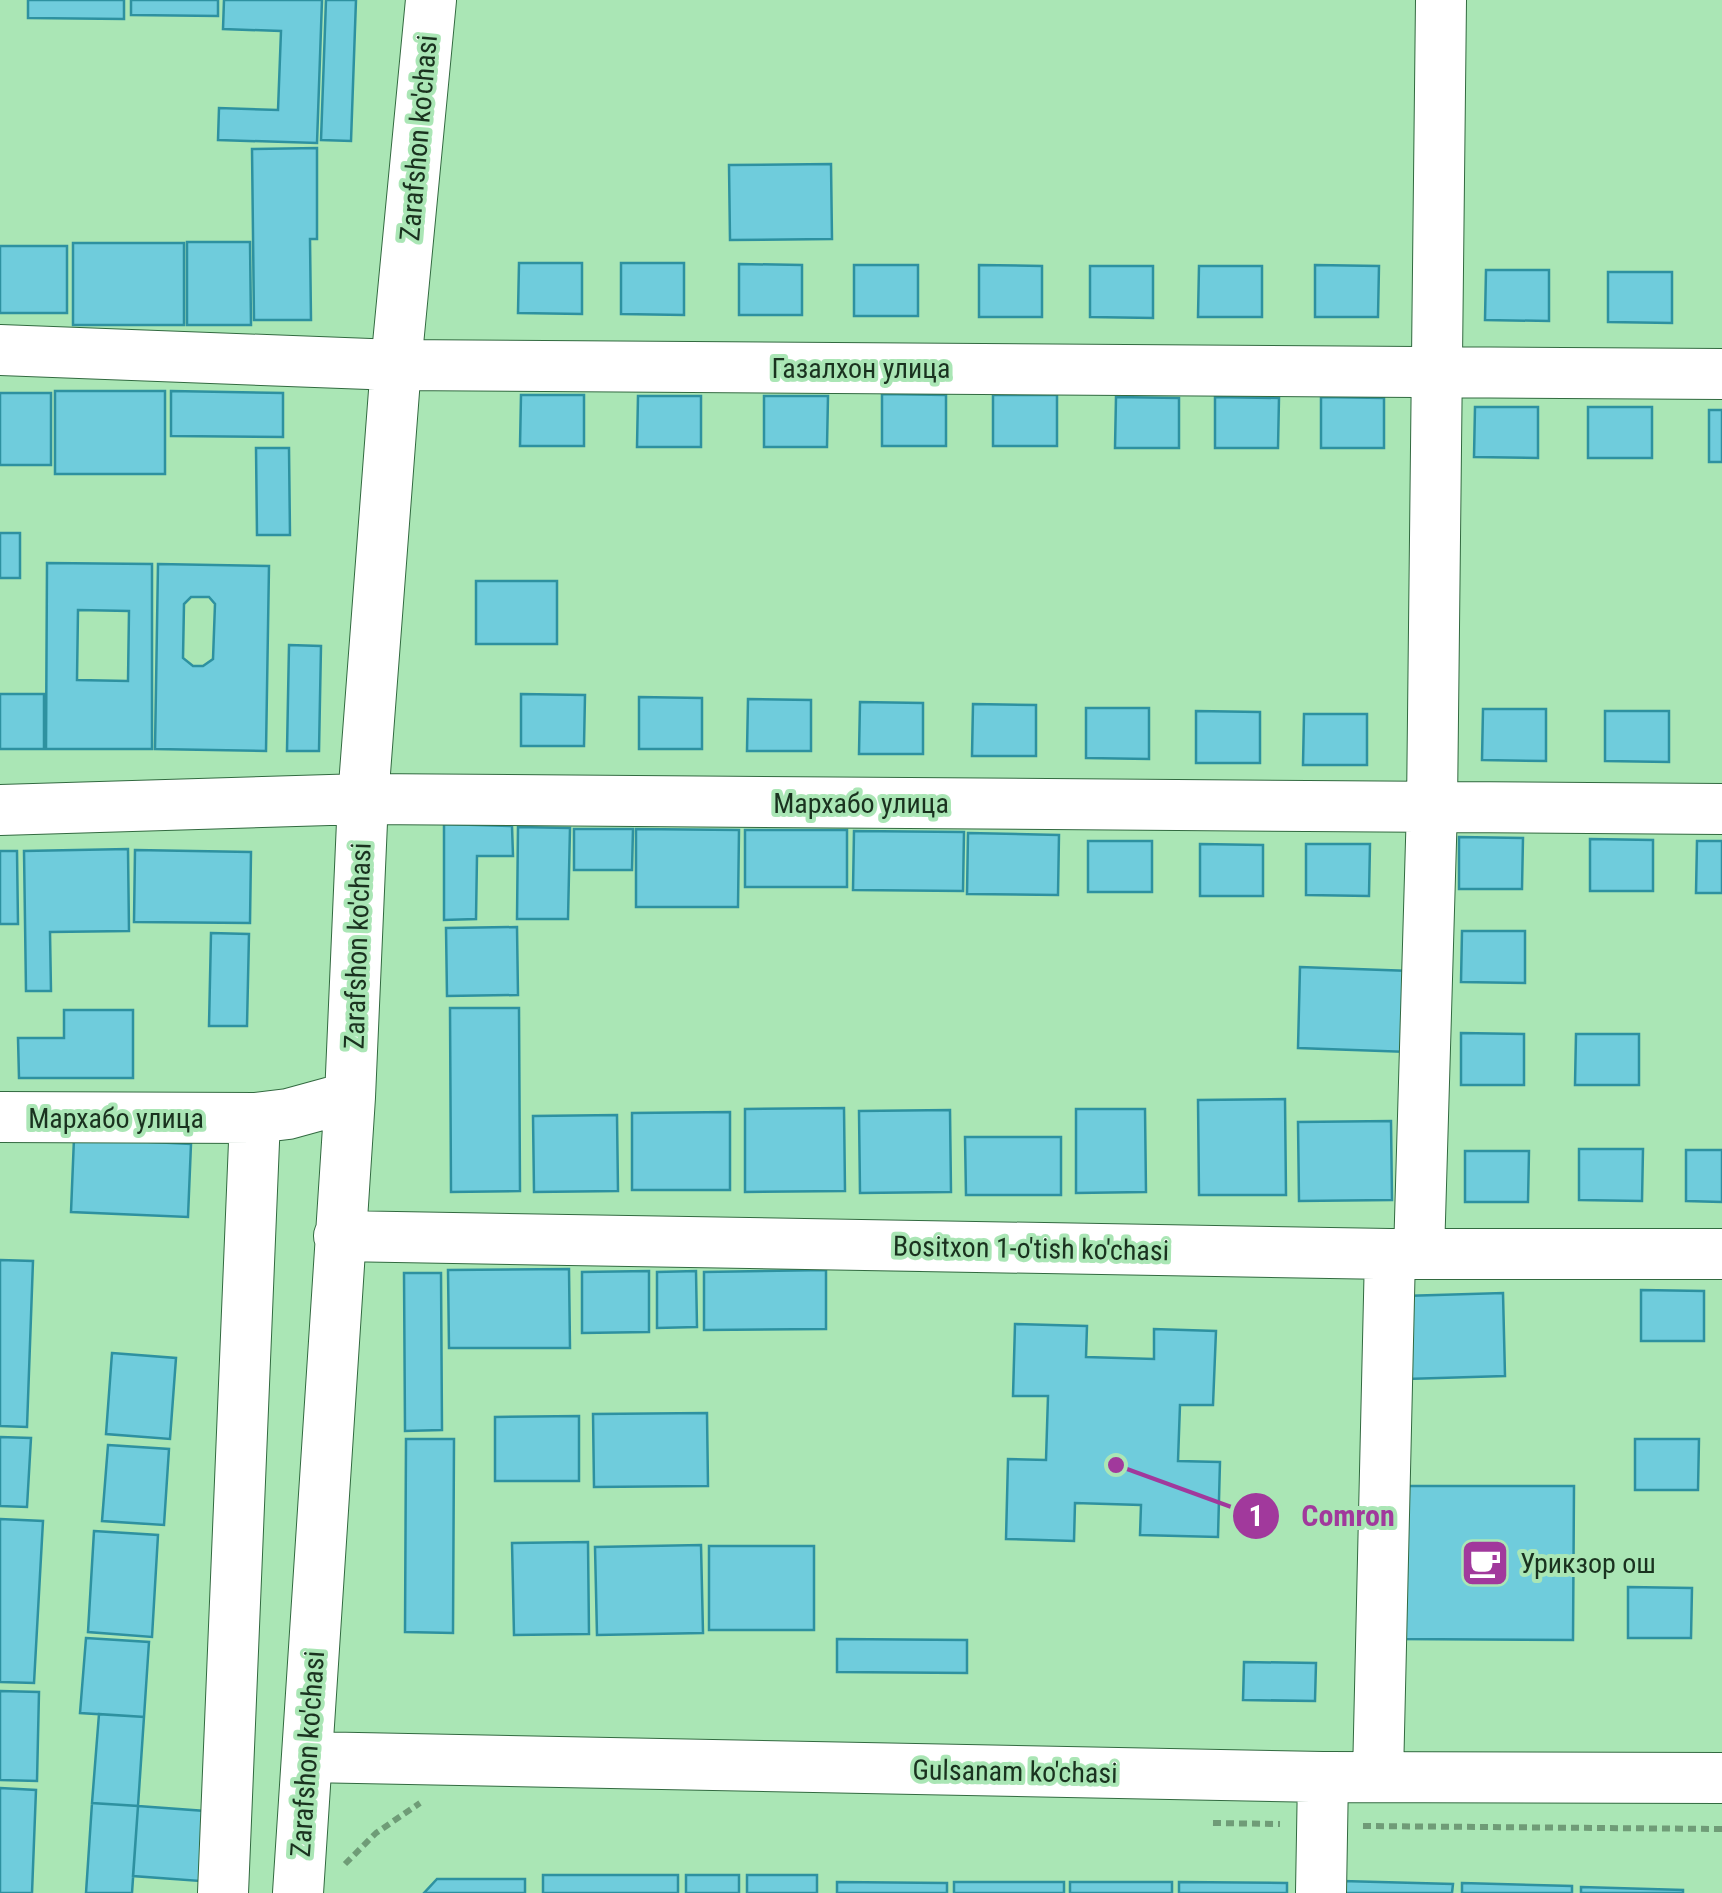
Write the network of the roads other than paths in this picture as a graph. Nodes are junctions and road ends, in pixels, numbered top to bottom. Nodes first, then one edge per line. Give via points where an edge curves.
1 (431, 0) edge
2 (1441, 0) edge
3 (0, 350) edge
4 (396, 365) junction
5 (1437, 370) junction
6 (1722, 374) edge
7 (363, 799) junction
8 (1432, 807) junction
9 (1722, 809) edge
10 (0, 810) edge
11 (350, 1096) junction
12 (0, 1117) edge
13 (255, 1118) junction
14 (340, 1236) junction
15 (1405, 1254) junction
16 (1722, 1254) edge
17 (308, 1757) junction
18 (1323, 1776) junction
19 (1378, 1776) junction
20 (1722, 1778) edge
21 (312, 1879) edge
22 (223, 1893) edge
23 (252, 1893) edge
24 (1321, 1893) edge

1 - 4 street, Zarafshon ko'chasi
2 - 5 street
3 - 4 street, Газалхон улица
4 - 5 street, Газалхон улица
4 - 7 street, Zarafshon ko'chasi
5 - 6 street, Газалхон улица
5 - 8 street
7 - 8 street, Мархабо улица
7 - 10 street, Мархабо улица
7 - 11 street, Zarafshon ko'chasi
8 - 9 street, Мархабо улица
8 - 15 street
11 - 13 street, Мархабо улица
11 - 14 street, Zarafshon ko'chasi
12 - 13 street, Мархабо улица
13 - 22 street
14 - 15 street, Bositxon 1-o'tish ko'chasi
14 - 17 street, Zarafshon ko'chasi
15 - 16 street, Bositxon 1-o'tish ko'chasi
15 - 19 street
17 - 18 street, Gulsanam ko'chasi
17 - 21 street, Zarafshon ko'chasi
18 - 19 street, Gulsanam ko'chasi
18 - 24 street
19 - 20 street, Gulsanam ko'chasi
21 - 23 street

